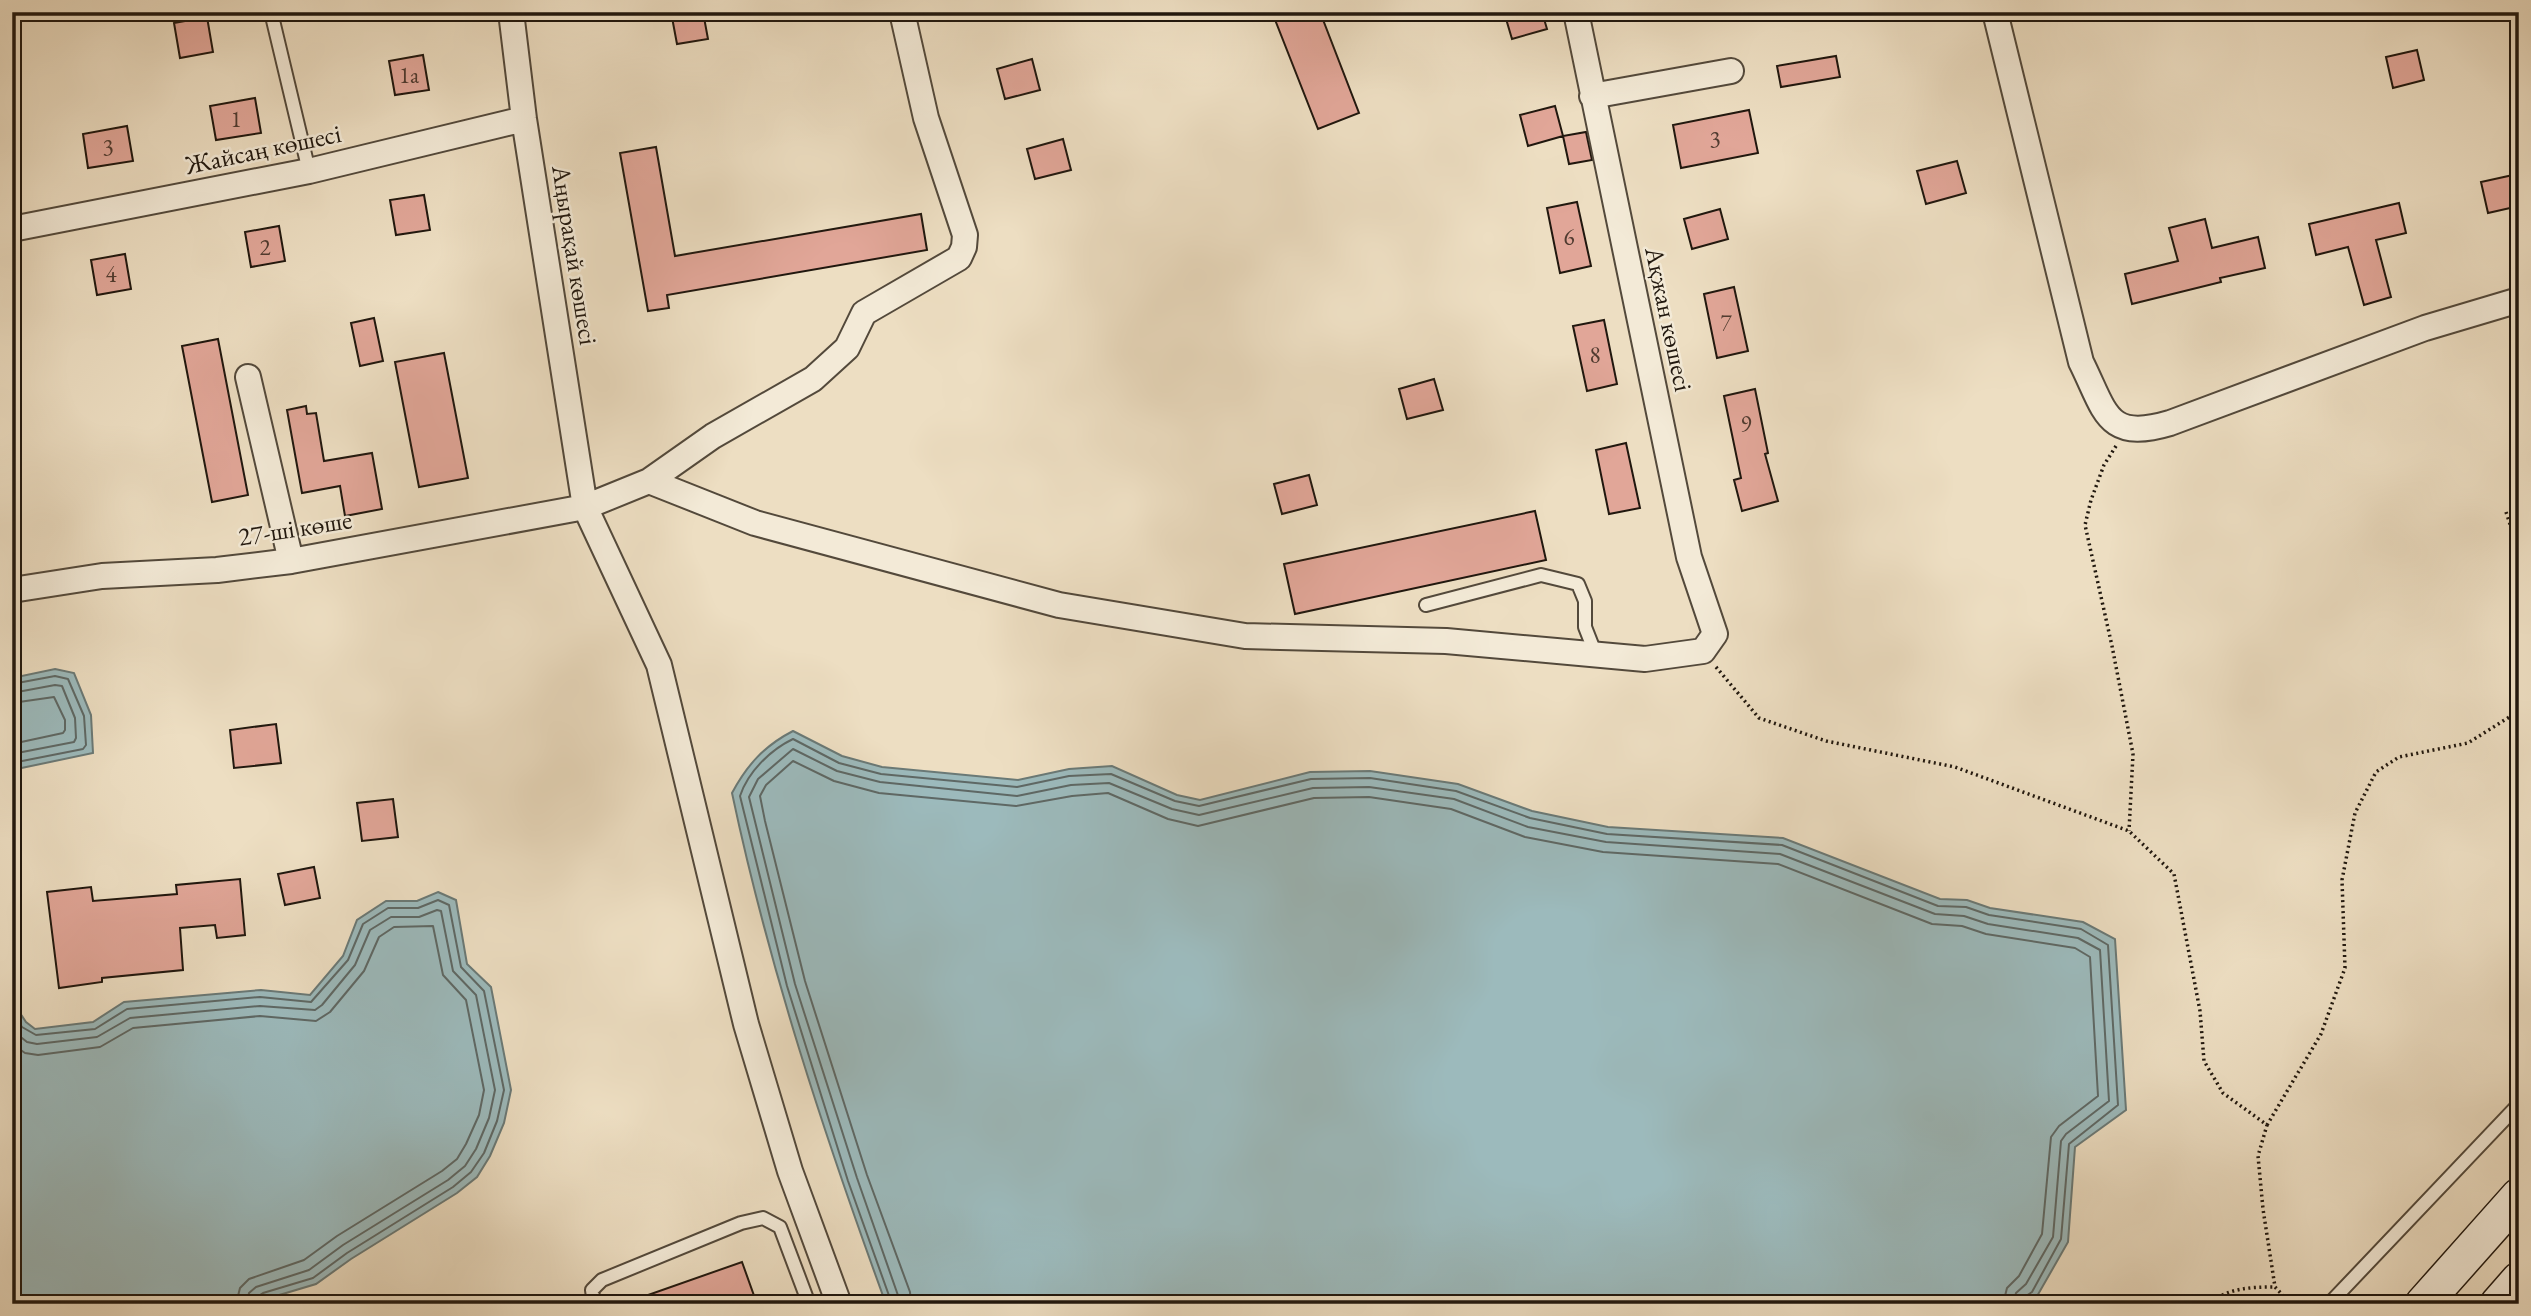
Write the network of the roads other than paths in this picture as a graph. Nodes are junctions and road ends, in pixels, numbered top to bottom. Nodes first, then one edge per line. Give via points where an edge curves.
1 (271, 12) edge
2 (511, 12) edge
3 (902, 12) edge
4 (1576, 12) edge
5 (1995, 12) edge
6 (1731, 71) dead end
7 (1592, 96) junction
8 (524, 119) junction
9 (309, 171) junction
10 (12, 229) edge
11 (2519, 300) edge
12 (248, 377) dead end
13 (649, 481) junction
14 (584, 507) junction
15 (291, 561) junction
16 (12, 590) edge
17 (1426, 605) dead end
18 (1596, 655) junction
19 (2519, 1104) edge
20 (2519, 1196) edge
21 (2519, 1280) edge
22 (594, 1304) edge
23 (809, 1304) edge
24 (839, 1304) edge
25 (2329, 1304) edge
26 (2423, 1304) edge
27 (2498, 1304) edge

1 - 9 lane
2 - 8 street, Аңырақай көшесі
3 - 13 street, 27-ші көше via 926,118 965,235 959,258 864,313 846,348 813,379 713,436
4 - 7 street, Ақжан көшесі
5 - 11 street via 2081,362 2106,414 2123,429 2146,430 2170,423 2425,328
6 - 7 street
7 - 18 street, Ақжан көшесі via 1709,643 1645,659
8 - 9 street, Жайсаң көшесі
8 - 14 street, Аңырақай көшесі
9 - 10 street, Жайсаң көшесі
12 - 15 street
13 - 14 street, 27-ші көше
13 - 18 street via 755,523 1059,604 1245,636 1446,641
14 - 15 street, 27-ші көше
14 - 24 street, Аңырақай көшесі via 659,665 746,1024 790,1171
15 - 16 street, 27-ші көше via 102,576
17 - 18 lane via 1541,575 1566,579 1578,584 1585,601 1585,627
19 - 25 lane
20 - 26 main road
21 - 27 main road
22 - 23 lane via 592,1290 602,1280 763,1218 780,1227

